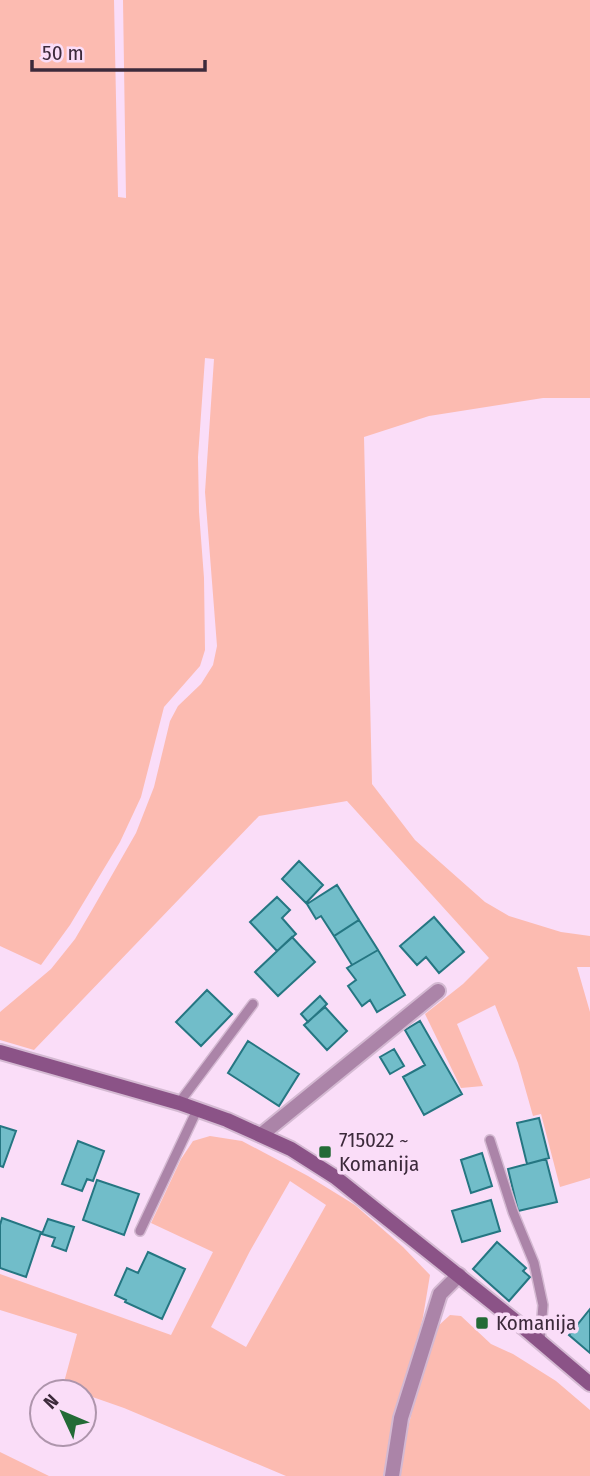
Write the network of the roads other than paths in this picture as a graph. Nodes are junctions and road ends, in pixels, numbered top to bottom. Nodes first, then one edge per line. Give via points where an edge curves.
1 (438, 992) dead end
2 (253, 1004) dead end
3 (0, 1052) edge
4 (179, 1103) junction
5 (197, 1110) junction
6 (261, 1135) junction
7 (490, 1140) dead end
8 (139, 1231) dead end
9 (459, 1275) junction
10 (540, 1341) junction
11 (590, 1384) edge
12 (391, 1476) edge

1 - 6 street
2 - 4 lane
3 - 4 street
4 - 5 street
5 - 6 street
5 - 8 lane
6 - 9 street via 335,1177
7 - 10 lane via 534,1263 543,1305
9 - 10 street
9 - 12 street via 440,1294 401,1418
10 - 11 street

